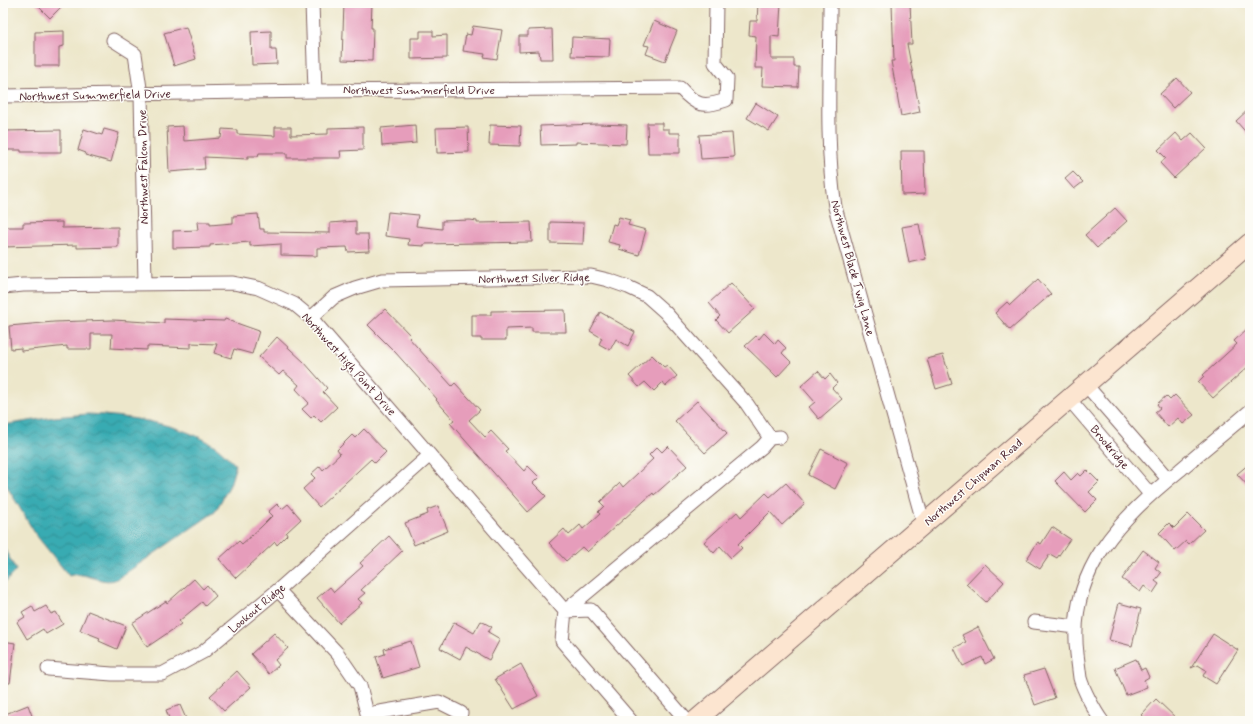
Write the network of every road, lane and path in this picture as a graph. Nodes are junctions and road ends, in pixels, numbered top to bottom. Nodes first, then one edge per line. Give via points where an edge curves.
1 (312, 3) edge
2 (716, 3) edge
3 (830, 3) edge
4 (113, 40) dead end
5 (315, 91) junction
6 (141, 95) junction
7 (3, 96) edge
8 (1250, 243) edge
9 (145, 283) junction
10 (3, 287) edge
11 (311, 318) junction
12 (1086, 384) junction
13 (1069, 399) junction
14 (1250, 411) edge
15 (430, 455) junction
16 (1168, 479) junction
17 (1150, 494) junction
18 (924, 525) junction
19 (278, 590) junction
20 (566, 611) junction
21 (1034, 622) dead end
22 (1076, 627) junction
23 (48, 669) dead end
24 (461, 713) dead end
25 (368, 717) edge
26 (632, 721) edge
27 (687, 721) edge
28 (695, 721) edge
29 (1102, 721) edge

1 - 5 street
2 - 5 street, Northwest Summerfield Drive via 715,63 728,78 726,100 709,106 692,102 680,88
3 - 18 street, Northwest Black Twig Lane via 831,179 835,207
4 - 6 street, Northwest Falcon Drive via 135,54
5 - 6 street, Northwest Summerfield Drive
6 - 7 street, Northwest Summerfield Drive
6 - 9 street, Northwest Falcon Drive
8 - 12 main road, Northwest Chipman Road
9 - 10 street, Northwest High Point Drive
9 - 11 street, Northwest High Point Drive via 233,283 258,288 294,304
11 - 15 street, Northwest High Point Drive
11 - 20 street, Northwest Silver Ridge via 334,298 382,280 591,276 647,296 665,312 747,404 775,438
12 - 13 main road, Northwest Chipman Road
12 - 16 street, Brookridge
13 - 17 street, Brookridge
13 - 18 main road, Northwest Chipman Road
14 - 16 street
15 - 19 street, Lookout Ridge
15 - 20 street, Northwest High Point Drive
16 - 17 street
17 - 22 street via 1110,535 1098,553 1081,590
18 - 28 main road, Northwest Chipman Road
19 - 23 street, Lookout Ridge via 203,652 162,674 112,674
19 - 25 street via 338,654 360,686
20 - 26 street via 562,641
20 - 27 street via 591,610
21 - 22 street
22 - 29 street via 1081,679
24 - 25 street via 439,702

